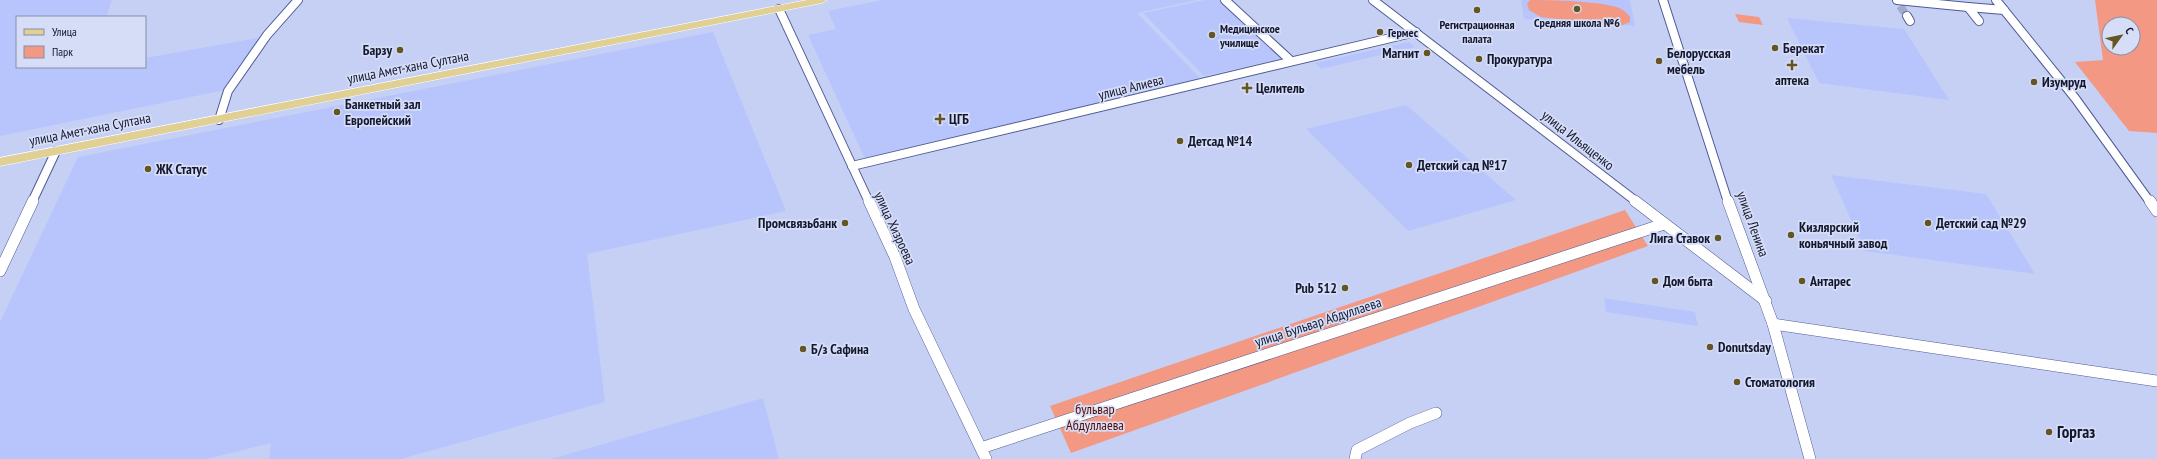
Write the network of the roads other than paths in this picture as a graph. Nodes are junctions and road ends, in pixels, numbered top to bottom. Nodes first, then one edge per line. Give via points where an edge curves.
1 (298, 0) edge
2 (822, 0) edge
3 (1225, 0) edge
4 (1373, 0) edge
5 (1663, 0) edge
6 (1996, 0) edge
7 (1898, 2) edge
8 (1968, 7) junction
9 (779, 9) junction
10 (2004, 10) junction
11 (1979, 20) dead end
12 (1416, 32) junction
13 (1291, 61) junction
14 (219, 120) junction
15 (56, 151) junction
16 (0, 162) edge
17 (852, 166) junction
18 (2157, 211) edge
19 (1664, 224) junction
20 (0, 271) edge
21 (1766, 301) junction
22 (1774, 324) junction
23 (2157, 381) edge
24 (1436, 413) dead end
25 (981, 448) junction
26 (986, 459) edge
27 (1355, 459) edge
28 (1810, 459) edge

1 - 14 street via 267,35 228,91
2 - 9 main road, улица Амет-хана Султана
3 - 13 street
4 - 12 street, улица Ильященко
5 - 21 street, улица Ленина via 1731,210
6 - 10 street
7 - 8 street
8 - 10 street
8 - 11 street
9 - 14 main road, улица Амет-хана Султана
9 - 17 street, улица Хизроева
10 - 18 street via 2075,98
12 - 13 street, улица Алиева
12 - 19 street, улица Ильященко
13 - 17 street, улица Алиева
14 - 15 main road, улица Амет-хана Султана
15 - 16 main road, улица Амет-хана Султана
15 - 20 street
17 - 25 street, улица Хизроева via 894,257 914,309
19 - 21 street, улица Ильященко
19 - 25 street, улица Бульвар Абдуллаева
21 - 22 street, улица Ленина
22 - 23 street
22 - 28 street, улица Ленина
24 - 27 street via 1357,450
25 - 26 street, улица Хизроева

